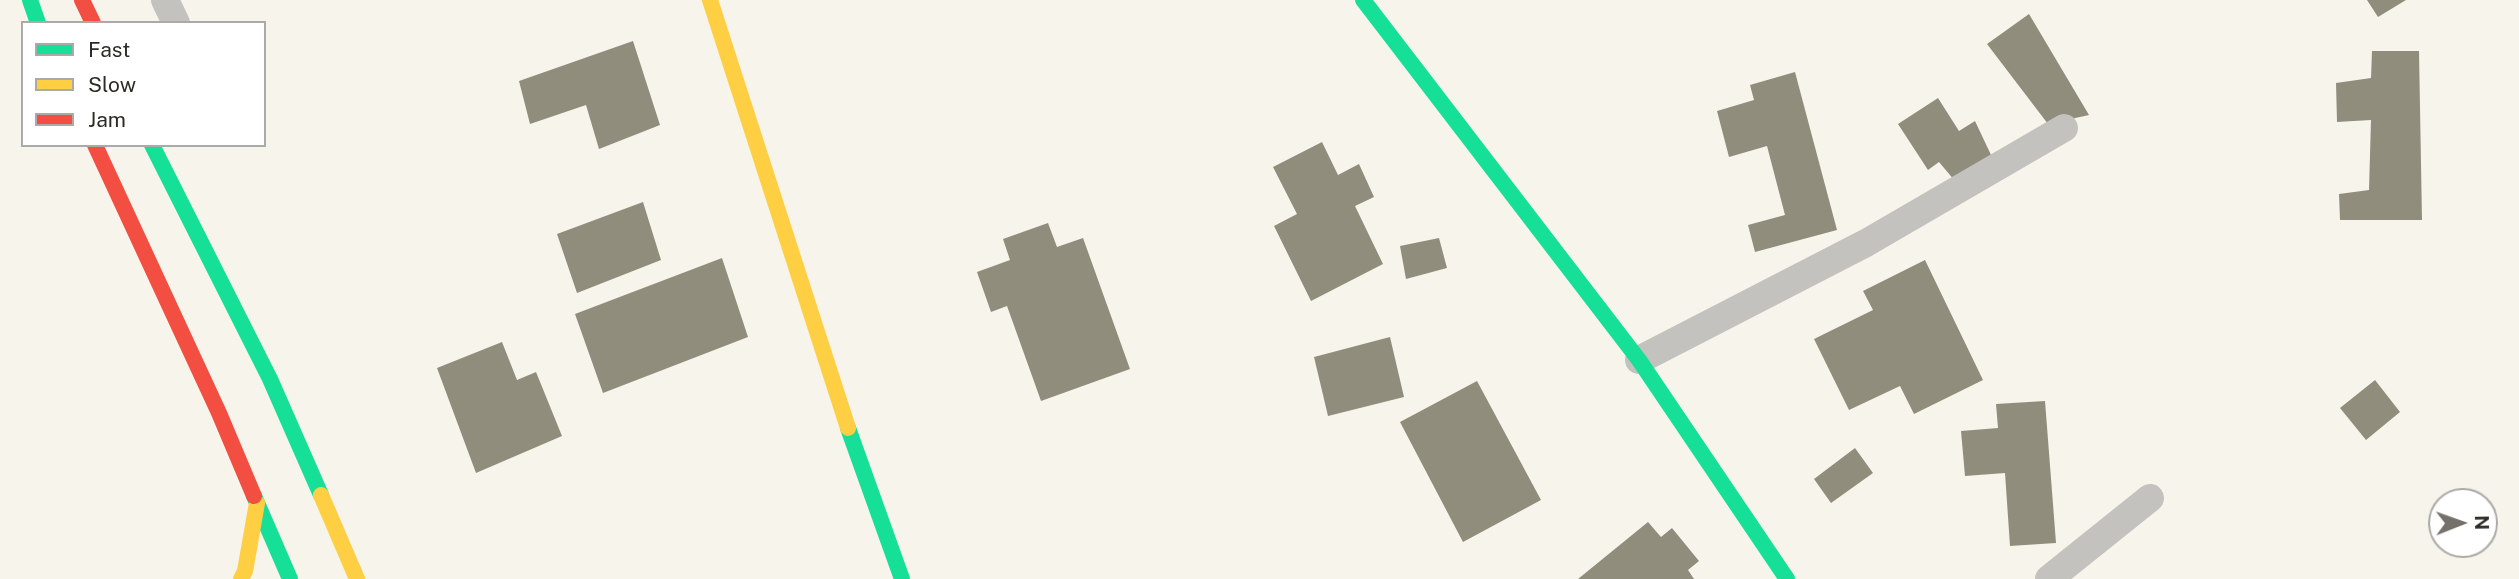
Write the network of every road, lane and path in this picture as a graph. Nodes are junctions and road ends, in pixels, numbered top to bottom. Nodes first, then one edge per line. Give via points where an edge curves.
1 (30, 0) edge
2 (82, 0) edge
3 (165, 0) edge
4 (710, 0) edge
5 (1363, 0) edge
6 (37, 21) edge
7 (92, 21) edge
8 (175, 21) edge
9 (2064, 128) dead end
10 (96, 147) edge
11 (166, 159) edge
12 (1639, 360) junction
13 (2150, 498) dead end
14 (257, 503) junction
15 (241, 579) edge
16 (290, 579) edge
17 (357, 579) edge
18 (902, 579) edge
19 (1787, 579) edge
20 (2049, 579) edge

1 - 6 street
2 - 7 street
3 - 8 street
4 - 18 street via 836,393
5 - 12 street
9 - 12 street via 1866,243
10 - 14 street
11 - 17 street via 270,379
12 - 19 street
13 - 20 street
14 - 15 street
14 - 16 street

